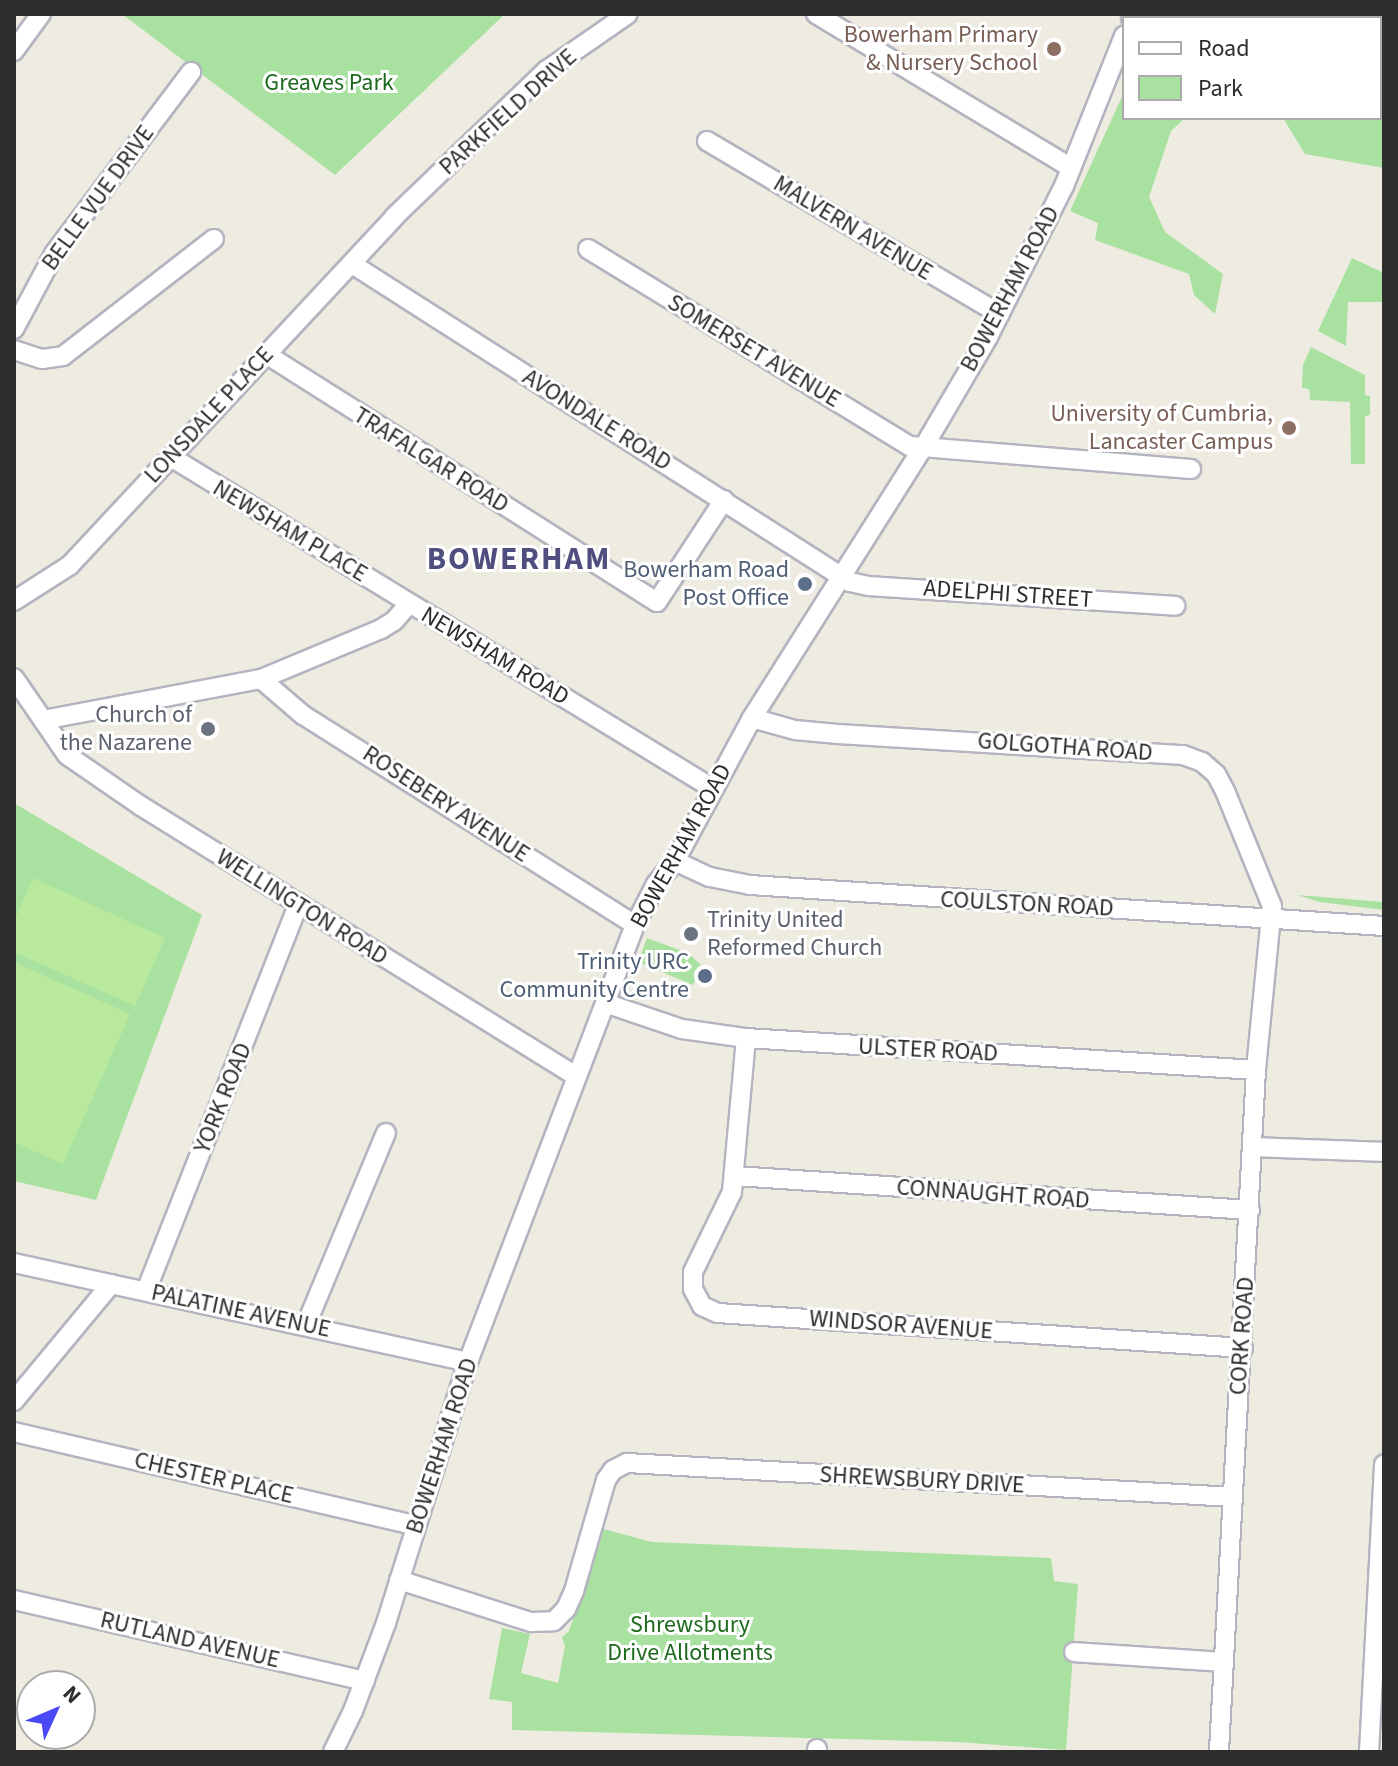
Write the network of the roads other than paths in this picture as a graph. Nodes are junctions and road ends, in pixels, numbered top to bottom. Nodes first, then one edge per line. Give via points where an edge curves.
1 (41, 14) edge
2 (628, 14) edge
3 (816, 14) edge
4 (1122, 41) edge
5 (14, 51) edge
6 (191, 72) dead end
7 (707, 141) dead end
8 (1071, 168) junction
9 (394, 217) joint
10 (214, 239) dead end
11 (588, 249) dead end
12 (352, 264) junction
13 (1000, 314) junction
14 (14, 329) edge
15 (14, 350) edge
16 (266, 354) junction
17 (923, 448) junction
18 (171, 457) junction
19 (1191, 469) dead end
20 (724, 500) junction
21 (843, 576) junction
22 (14, 601) edge
23 (409, 604) junction
24 (1175, 606) dead end
25 (14, 678) edge
26 (261, 679) junction
27 (752, 718) junction
28 (43, 720) junction
29 (712, 788) junction
30 (675, 861) junction
31 (298, 905) junction
32 (1270, 920) junction
33 (635, 925) junction
34 (1384, 926) edge
35 (605, 1003) junction
36 (746, 1038) junction
37 (1256, 1070) junction
38 (576, 1076) junction
39 (386, 1133) dead end
40 (1254, 1147) junction
41 (1384, 1152) edge
42 (735, 1176) junction
43 (1250, 1210) junction
44 (14, 1263) edge
45 (111, 1284) junction
46 (146, 1291) junction
47 (306, 1325) junction
48 (1243, 1348) junction
49 (468, 1362) junction
50 (14, 1401) edge
51 (14, 1432) edge
52 (1384, 1464) edge
53 (1233, 1497) junction
54 (415, 1525) junction
55 (399, 1580) junction
56 (14, 1600) edge
57 (1074, 1652) dead end
58 (1223, 1662) junction
59 (365, 1681) junction
60 (333, 1752) edge
61 (1219, 1752) edge
62 (1369, 1752) edge

1 - 5 street
2 - 9 street, PARKFIELD DRIVE via 547,70
3 - 8 street
4 - 8 street, BOWERHAM ROAD
6 - 14 street, BELLE VUE DRIVE via 54,254
7 - 13 street, MALVERN AVENUE
8 - 13 street, BOWERHAM ROAD
9 - 12 street, LONSDALE PLACE
10 - 15 street via 63,356 42,359
11 - 17 street, SOMERSET AVENUE via 910,446
12 - 16 street, LONSDALE PLACE
12 - 20 street, AVONDALE ROAD
13 - 17 street, BOWERHAM ROAD
16 - 18 street, LONSDALE PLACE
16 - 20 street, TRAFALGAR ROAD via 657,602
17 - 19 street, SOMERSET AVENUE
17 - 21 street, BOWERHAM ROAD
18 - 22 street, LONSDALE PLACE via 70,565
18 - 23 street, NEWSHAM PLACE
20 - 21 street, AVONDALE ROAD
21 - 24 street, ADELPHI STREET via 869,586
21 - 27 street, BOWERHAM ROAD
23 - 26 street, NEWSHAM ROAD via 381,629
23 - 29 street, NEWSHAM ROAD
25 - 28 street
26 - 28 street, NEWSHAM ROAD
26 - 33 street, ROSEBERY AVENUE via 303,715
27 - 29 street, BOWERHAM ROAD
27 - 32 street, GOLGOTHA ROAD via 795,730 1183,755 1202,762 1216,774 1239,822 1272,906
28 - 31 street, WELLINGTON ROAD via 67,755
29 - 30 street, BOWERHAM ROAD
30 - 32 street, COULSTON ROAD via 710,877 750,885
30 - 33 street, BOWERHAM ROAD
31 - 38 street, WELLINGTON ROAD
31 - 46 street, YORK ROAD
32 - 34 street, COULSTON ROAD
32 - 37 street, CORK ROAD
33 - 35 street, BOWERHAM ROAD
35 - 36 street, ULSTER ROAD via 682,1029
35 - 38 street, BOWERHAM ROAD
36 - 37 street, ULSTER ROAD
36 - 42 street
37 - 40 street, CORK ROAD
38 - 49 street, BOWERHAM ROAD
39 - 47 street
40 - 41 street
40 - 43 street, CORK ROAD
42 - 43 street, CONNAUGHT ROAD
42 - 48 street, WINDSOR AVENUE via 693,1272 693,1289 702,1306 718,1313
43 - 48 street, CORK ROAD
44 - 45 street, PALATINE AVENUE
45 - 46 street, PALATINE AVENUE
45 - 50 street
46 - 47 street, PALATINE AVENUE
47 - 49 street, PALATINE AVENUE
48 - 53 street, CORK ROAD
49 - 54 street, BOWERHAM ROAD
51 - 54 street, CHESTER PLACE
52 - 62 street
53 - 55 street, SHREWSBURY DRIVE via 627,1463 606,1480 574,1591 554,1621 531,1622
53 - 58 street, CORK ROAD
54 - 55 street, BOWERHAM ROAD
55 - 59 street, BOWERHAM ROAD
56 - 59 street, RUTLAND AVENUE
57 - 58 street
58 - 61 street, CORK ROAD
59 - 60 street, BOWERHAM ROAD

